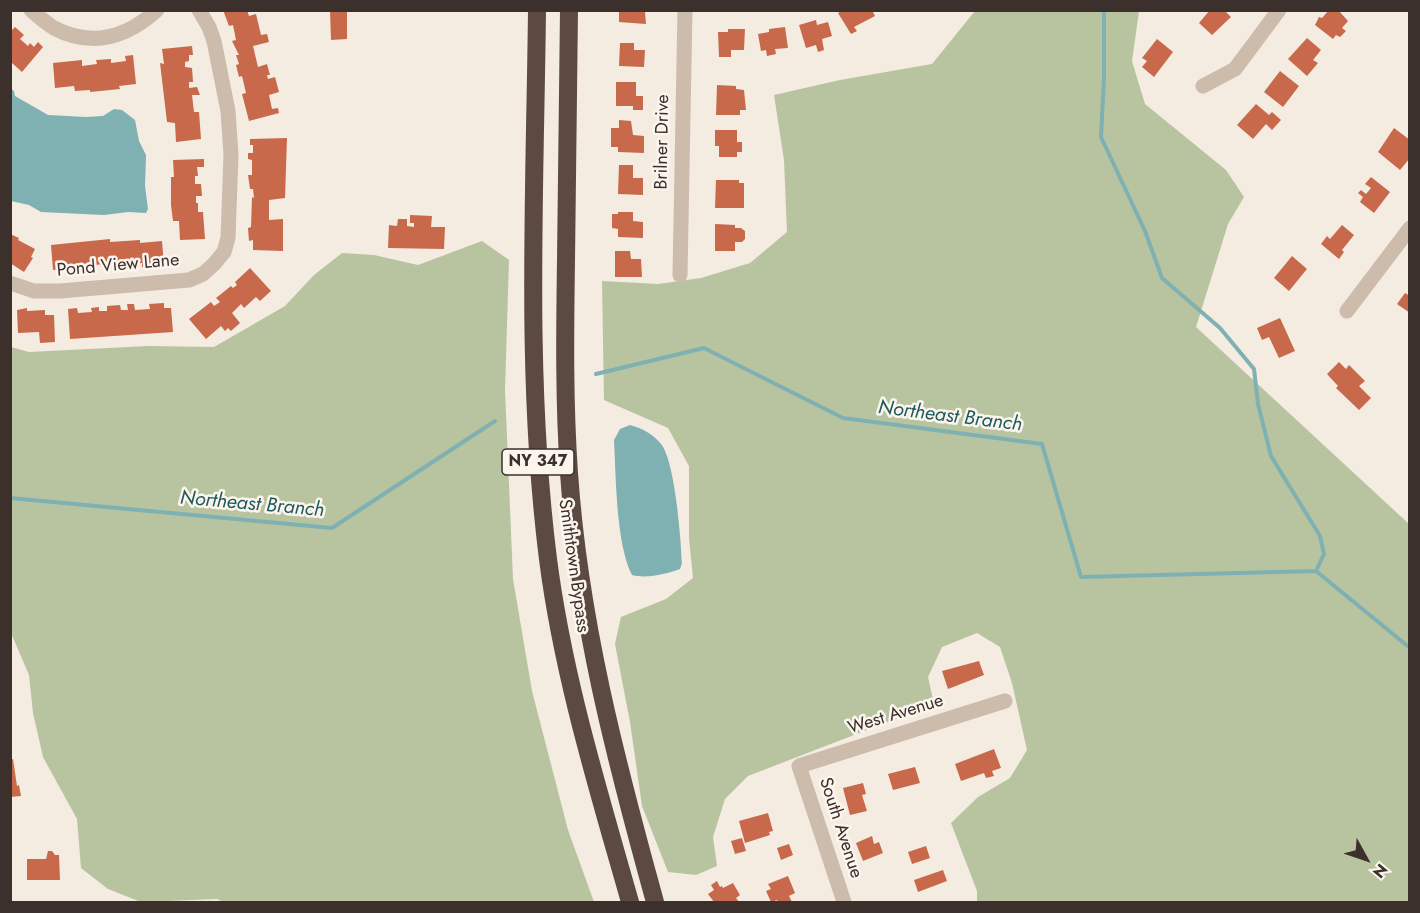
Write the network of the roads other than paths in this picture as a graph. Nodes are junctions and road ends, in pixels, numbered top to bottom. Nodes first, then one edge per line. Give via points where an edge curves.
1 (31, 10) edge
2 (157, 10) edge
3 (199, 10) edge
4 (537, 10) edge
5 (569, 10) edge
6 (685, 10) edge
7 (1280, 10) edge
8 (1203, 86) dead end
9 (1410, 228) edge
10 (680, 275) dead end
11 (10, 283) edge
12 (1347, 310) dead end
13 (1005, 701) dead end
14 (799, 765) joint
15 (630, 903) edge
16 (656, 903) edge
17 (844, 903) edge

1 - 2 street via 52,27 92,39 112,38
3 - 11 street, Pond View Lane via 214,41 228,111 231,155 224,252 203,274 189,280 60,291 34,291
4 - 15 highway, Smithtown Bypass / NY 347 via 534,334 541,491 567,666
5 - 16 highway, Smithtown Bypass / NY 347 via 566,370 572,507 584,607 603,708
6 - 10 street, Brilner Drive
7 - 8 street via 1235,69
9 - 12 street
13 - 14 street, West Avenue
14 - 17 street, South Avenue

